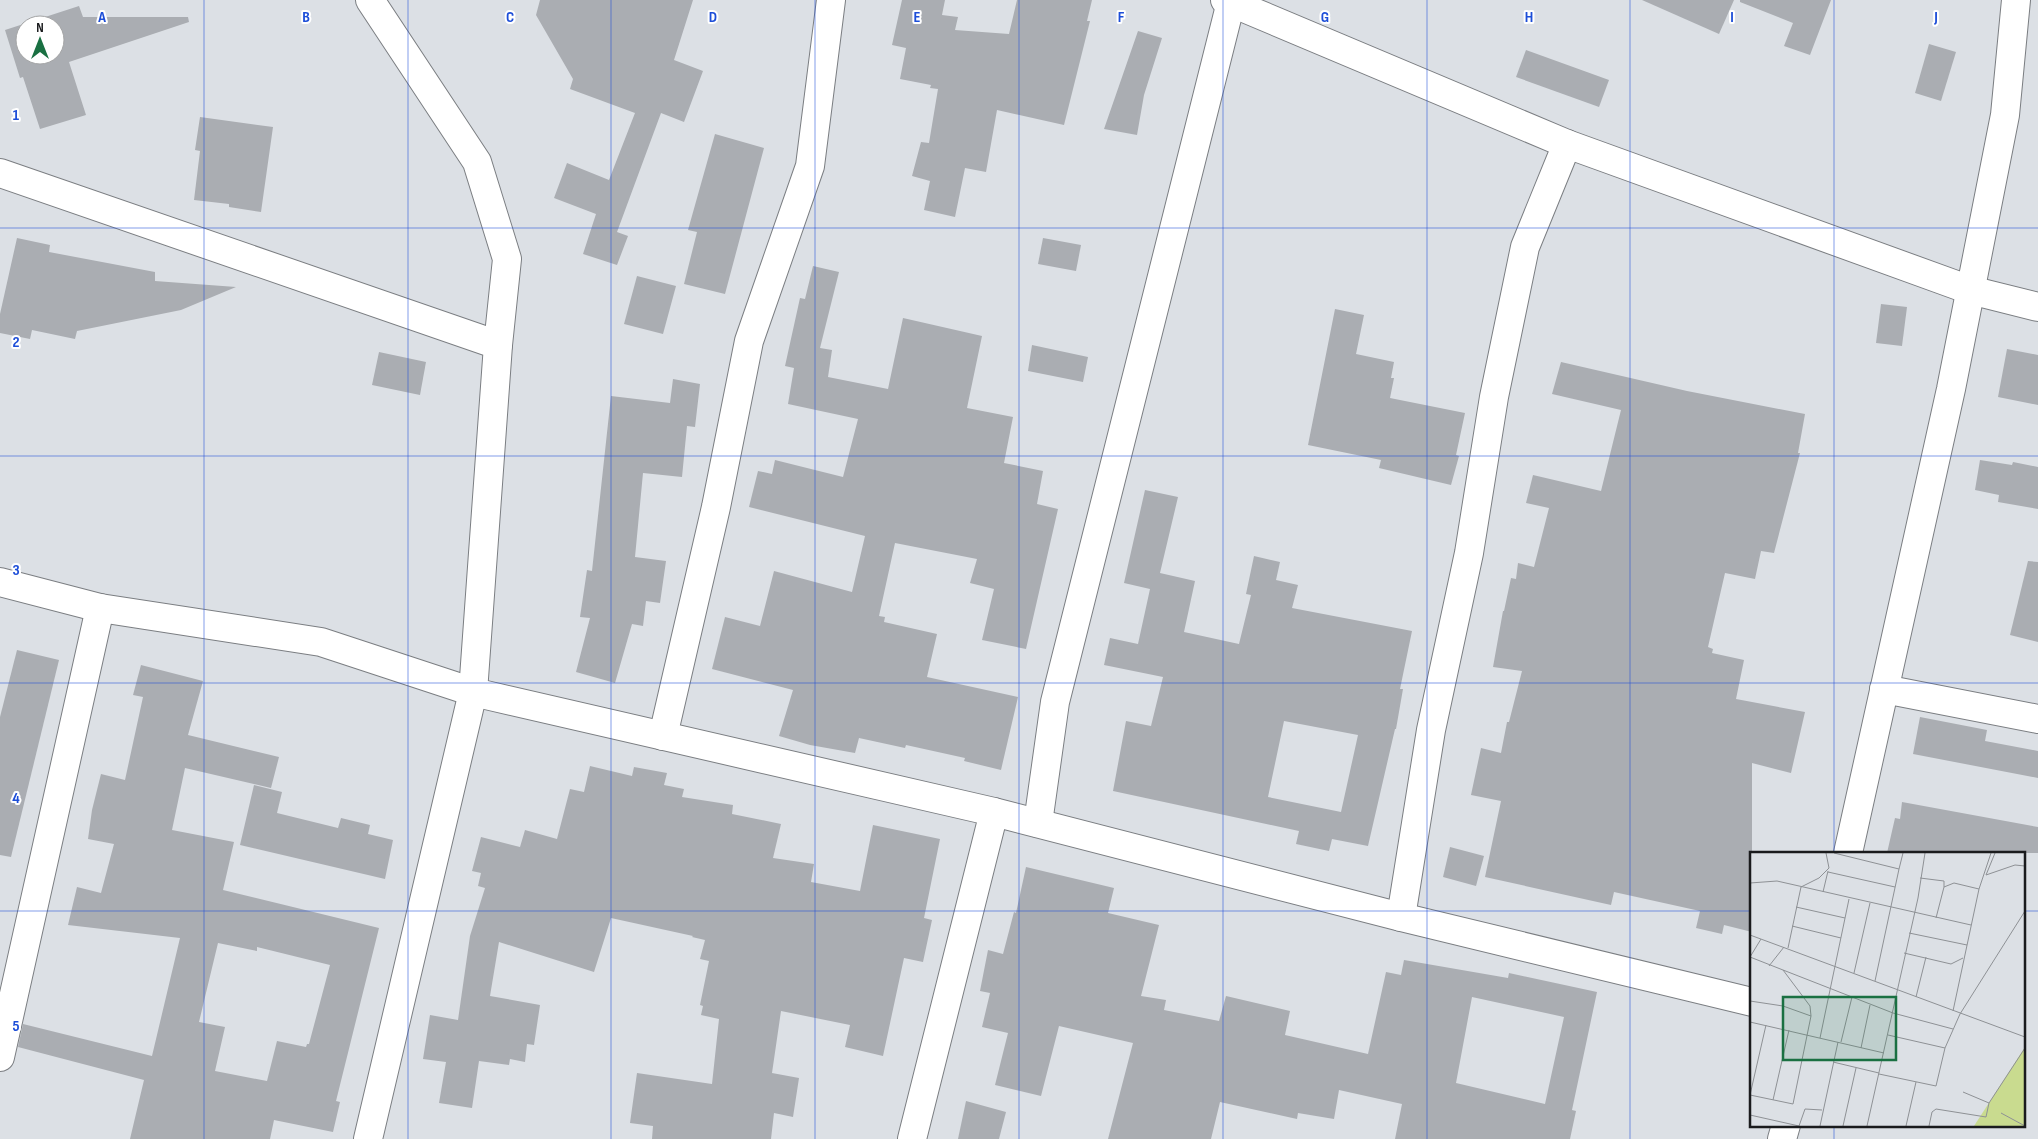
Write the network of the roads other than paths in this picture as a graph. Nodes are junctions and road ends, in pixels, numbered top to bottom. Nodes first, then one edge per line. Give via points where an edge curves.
1 (370, 0) edge
2 (831, 0) edge
3 (2016, 0) edge
4 (1228, 1) edge
5 (1567, 144) junction
6 (0, 173) edge
7 (1970, 290) junction
8 (2038, 307) edge
9 (498, 345) junction
10 (0, 582) edge
11 (100, 608) junction
12 (1884, 689) junction
13 (473, 692) junction
14 (2038, 719) edge
15 (663, 736) junction
16 (994, 812) junction
17 (1038, 823) junction
18 (1848, 852) edge
19 (1401, 917) junction
20 (1750, 1002) edge
21 (0, 1057) edge
22 (1786, 1126) edge
23 (368, 1139) edge
24 (912, 1139) edge
25 (1782, 1139) edge

1 - 9 street via 477,162 508,259
2 - 15 street via 810,166 749,341 716,507
3 - 7 street via 2004,114
4 - 5 street
4 - 17 street via 1055,702
5 - 7 street
5 - 19 street via 1526,247 1494,398 1469,553 1431,730
6 - 9 street
7 - 8 street
7 - 12 street
9 - 13 street
10 - 11 street
11 - 13 street via 322,642
11 - 21 street
12 - 14 street
12 - 18 street
13 - 15 street
13 - 23 street
15 - 16 street
16 - 17 street
16 - 24 street
17 - 19 street
19 - 20 street
22 - 25 street

